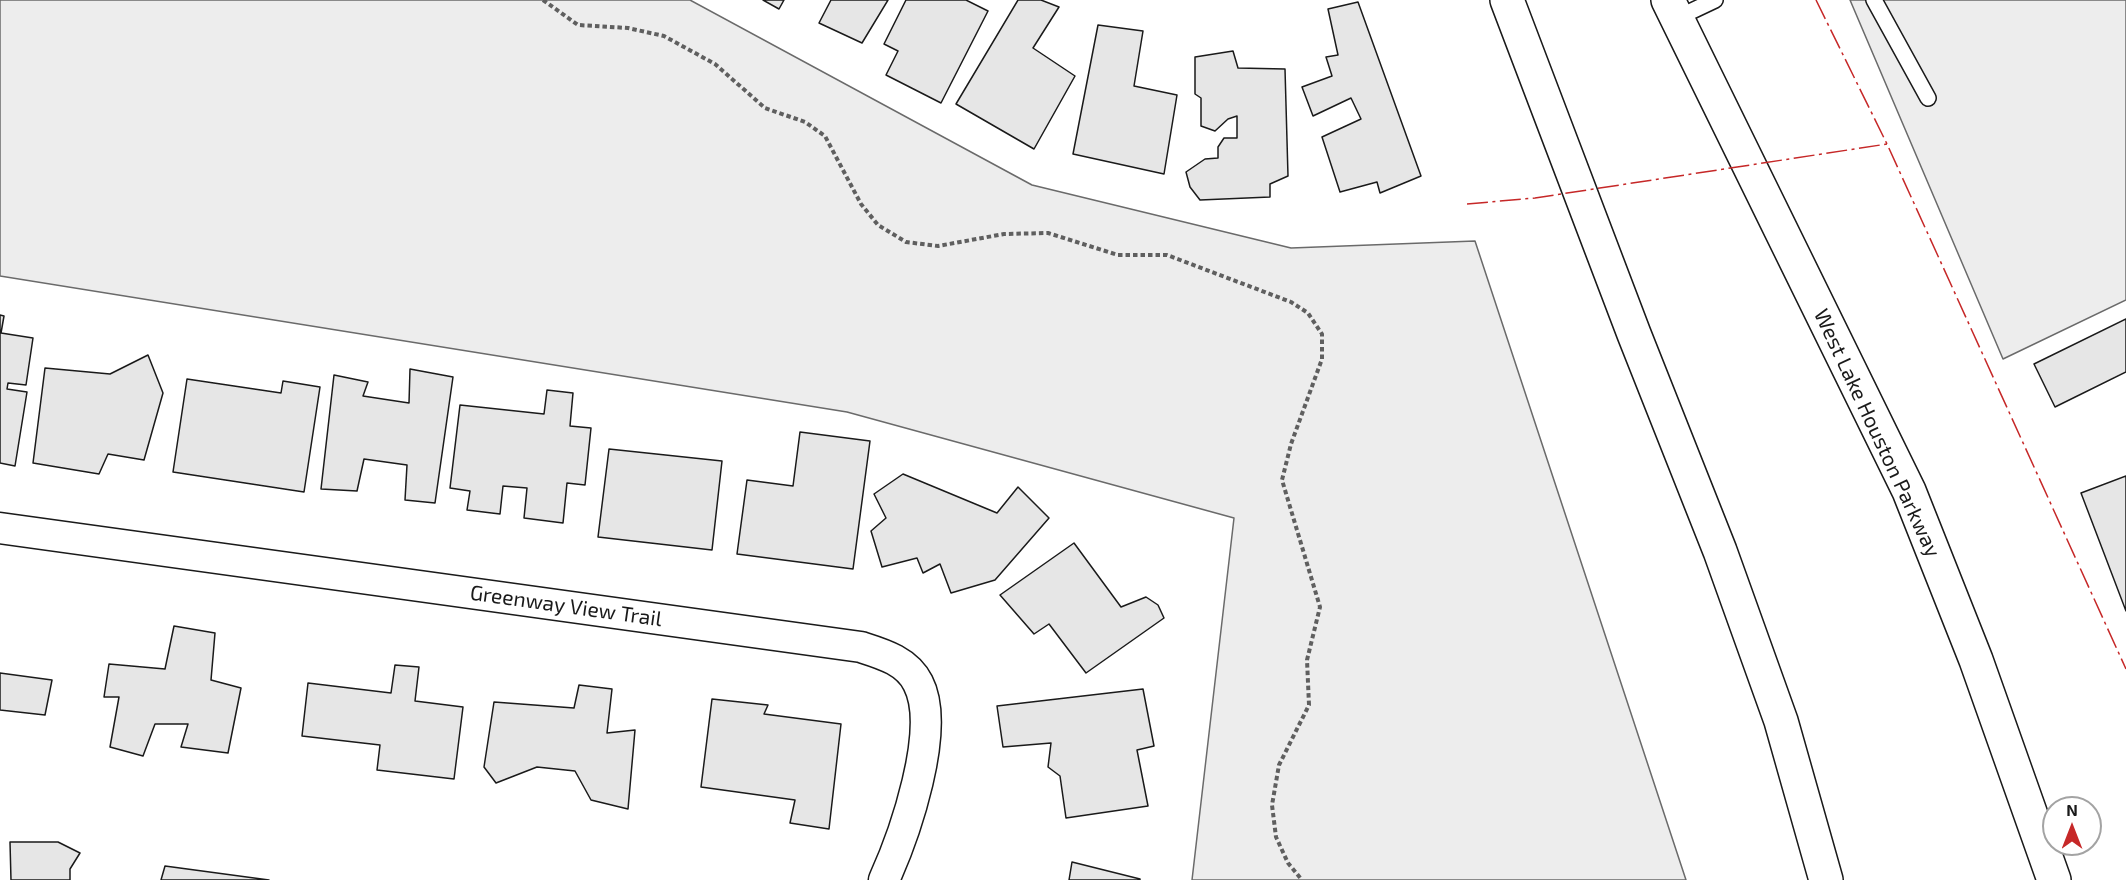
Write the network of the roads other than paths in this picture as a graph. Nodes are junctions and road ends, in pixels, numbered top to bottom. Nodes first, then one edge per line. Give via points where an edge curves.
1 (1507, 0) edge
2 (1715, 0) edge
3 (1874, 0) edge
4 (1672, 9) edge
5 (1928, 98) dead end
6 (0, 528) edge
7 (884, 880) edge
8 (1826, 880) edge
9 (2054, 880) edge

1 - 8 main road via 1720,551 1781,721
2 - 4 lane
3 - 5 lane
4 - 9 main road, West Lake Houston Parkway via 1909,491 1980,671
6 - 7 street, Greenway View Trail via 861,647 896,658 918,683 926,712 923,750 903,839

